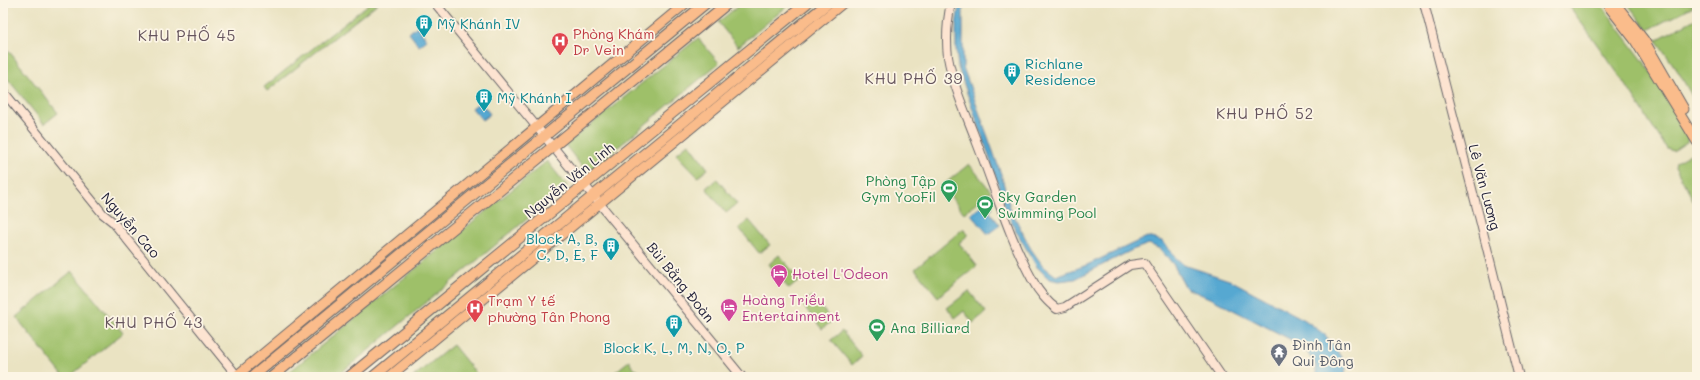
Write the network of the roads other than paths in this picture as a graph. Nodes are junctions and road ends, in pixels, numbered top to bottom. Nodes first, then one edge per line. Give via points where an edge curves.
1 (435, 3) edge
2 (686, 3) edge
3 (706, 3) edge
4 (728, 3) edge
5 (807, 3) edge
6 (828, 3) edge
7 (843, 3) edge
8 (951, 3) edge
9 (1424, 3) edge
10 (1606, 3) edge
11 (1615, 3) edge
12 (3, 91) edge
13 (536, 127) junction
14 (1697, 131) edge
15 (544, 137) junction
16 (1697, 142) edge
17 (552, 147) junction
18 (584, 186) junction
19 (596, 200) junction
20 (444, 324) junction
21 (237, 377) edge
22 (252, 377) edge
23 (272, 377) edge
24 (349, 377) edge
25 (373, 377) edge
26 (389, 377) edge
27 (742, 377) edge
28 (1222, 377) edge
29 (1518, 377) edge

1 - 13 street, Bùi Bằng Đoàn
2 - 13 main road
3 - 15 highway
4 - 17 highway
5 - 18 highway, Nguyễn Văn Linh
6 - 19 highway, Nguyễn Văn Linh
7 - 19 main road, Nguyễn Văn Linh
8 - 28 street via 948,17 948,58 1001,207 1034,282 1057,309 1065,307 1130,265 1144,263
9 - 29 street, Lê Văn Lương
10 - 16 main road via 1634,39
11 - 14 main road via 1644,40
12 - 21 street, Nguyễn Cao via 103,214 113,222 175,297
13 - 15 street, Bùi Bằng Đoàn
13 - 21 main road
15 - 17 street, Bùi Bằng Đoàn
15 - 22 highway
17 - 18 street, Bùi Bằng Đoàn
17 - 23 highway
18 - 19 street, Bùi Bằng Đoàn
18 - 24 highway, Nguyễn Văn Linh
19 - 20 highway, Nguyễn Văn Linh
19 - 27 street, Bùi Bằng Đoàn
20 - 25 highway, Nguyễn Văn Linh
20 - 26 main road, Nguyễn Văn Linh

